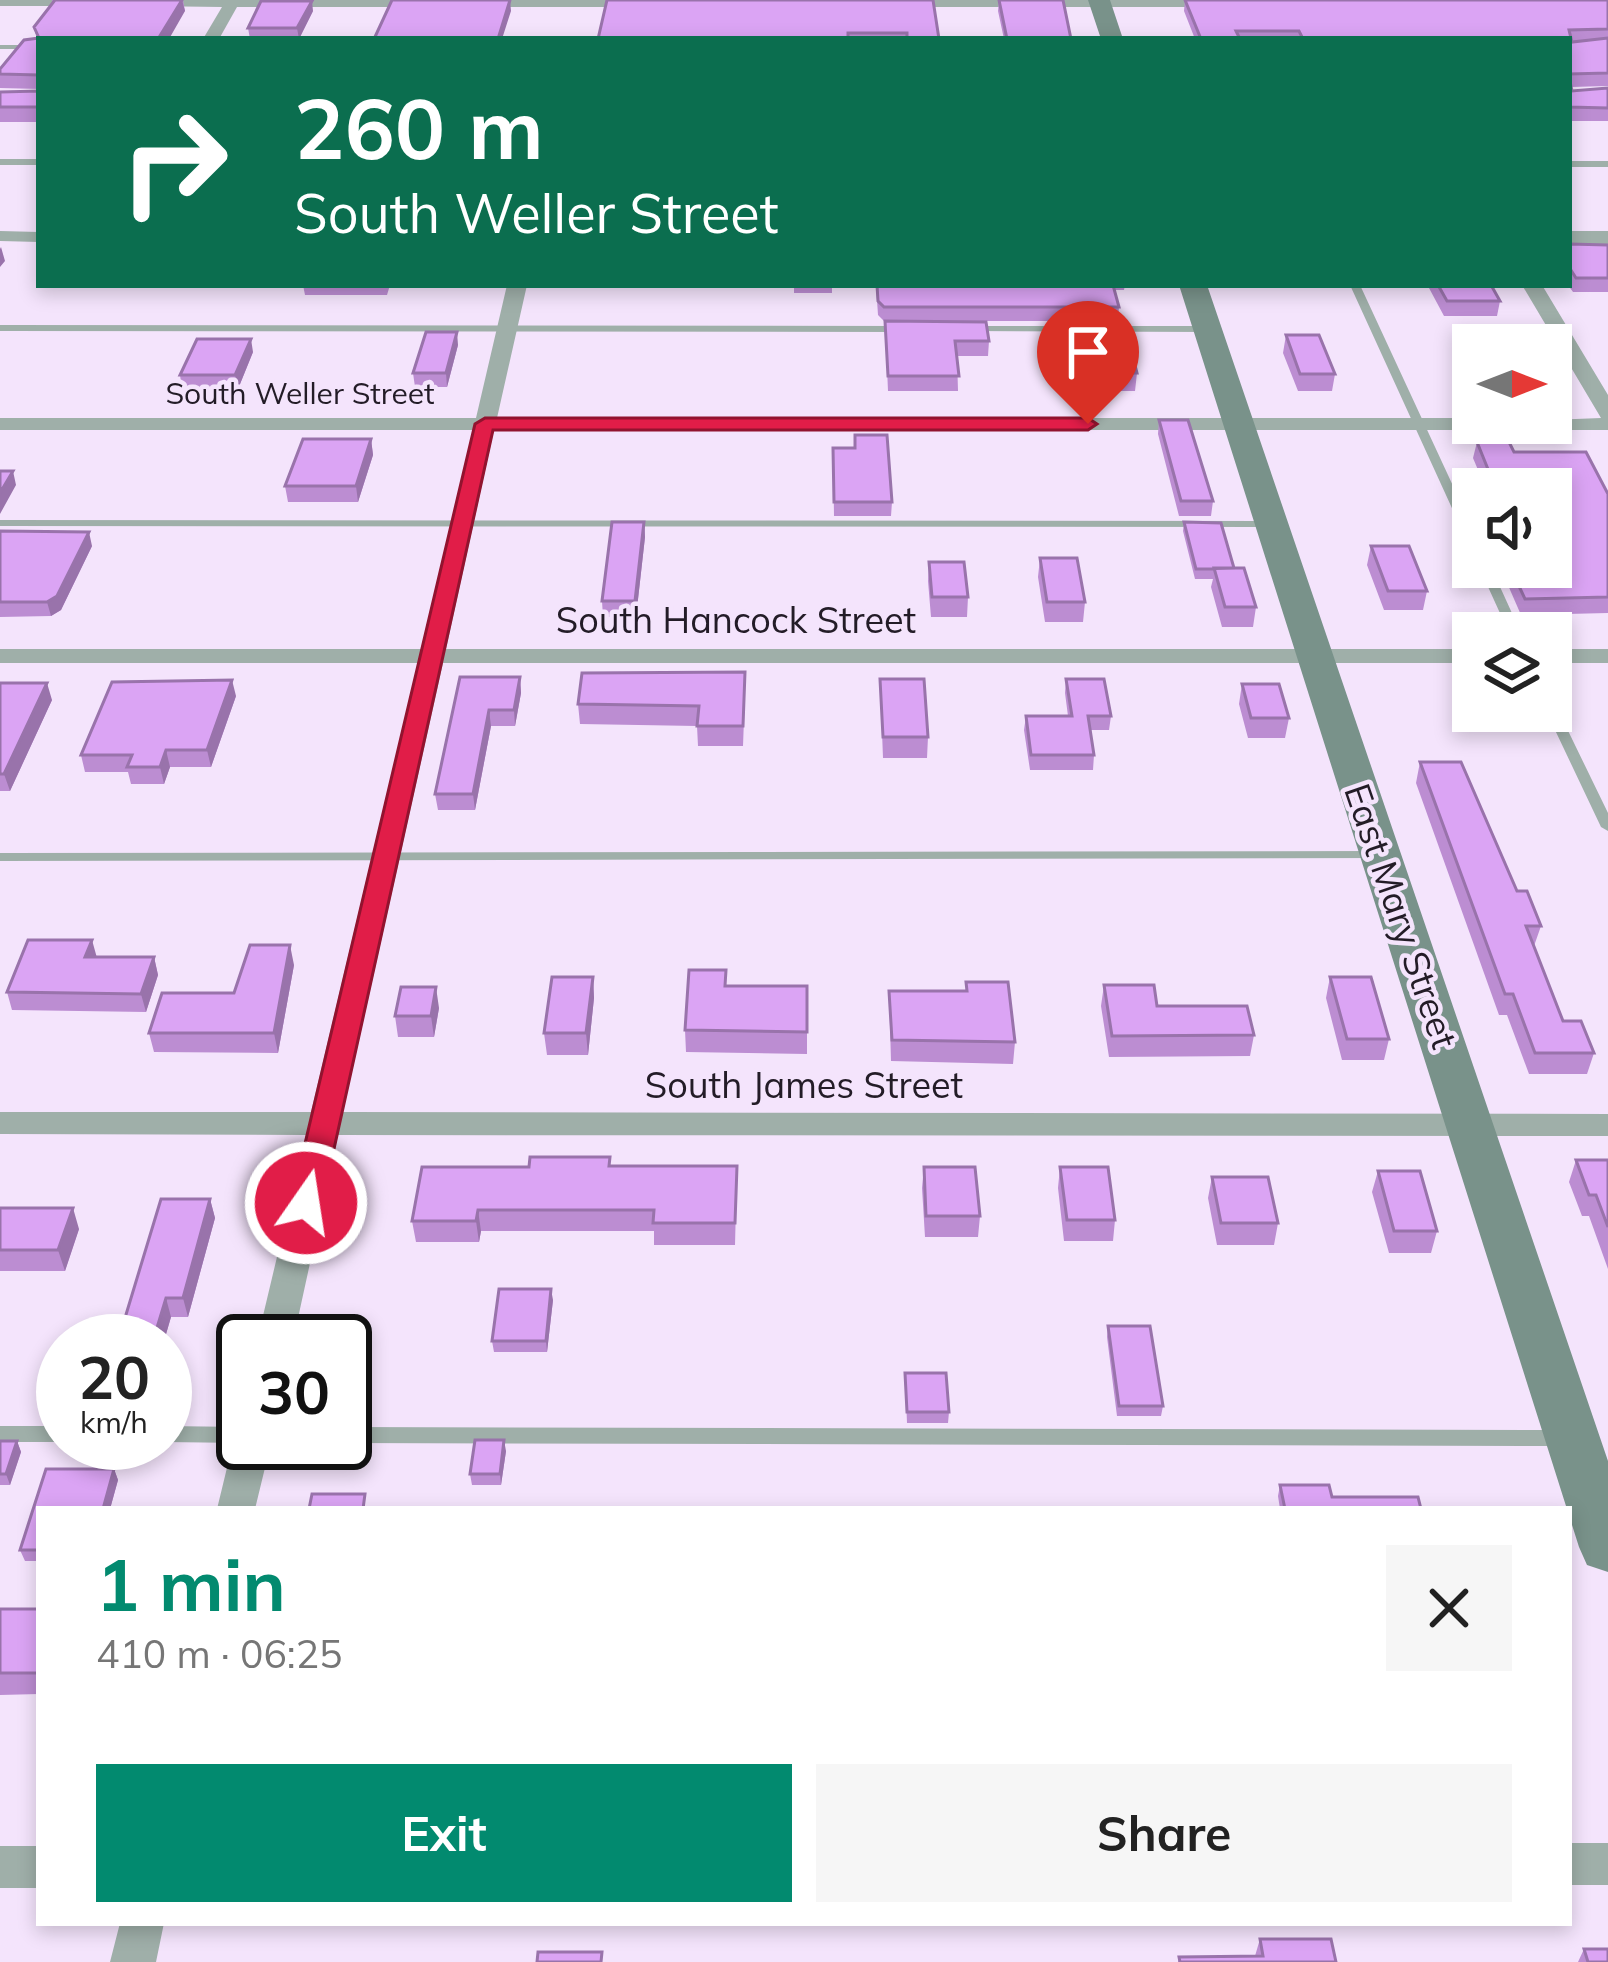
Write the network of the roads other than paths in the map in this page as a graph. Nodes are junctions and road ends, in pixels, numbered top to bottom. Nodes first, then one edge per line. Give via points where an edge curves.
1 (233, 1) edge
2 (0, 2) edge
3 (98, 2) edge
4 (120, 2) edge
5 (1099, 2) edge
6 (676, 3) edge
7 (872, 3) edge
8 (1240, 3) edge
9 (213, 36) edge
10 (1111, 36) edge
11 (0, 47) edge
12 (36, 47) edge
13 (0, 162) edge
14 (36, 162) edge
15 (1572, 164) edge
16 (1608, 164) edge
17 (0, 236) edge
18 (36, 236) edge
19 (1572, 238) edge
20 (1608, 238) edge
21 (516, 288) edge
22 (1194, 288) edge
23 (1356, 288) edge
24 (1534, 288) edge
25 (0, 328) edge
26 (507, 328) junction
27 (927, 329) edge
28 (950, 329) edge
29 (1207, 329) junction
30 (1608, 413) edge
31 (0, 424) edge
32 (485, 424) junction
33 (1239, 424) junction
34 (1419, 424) junction
35 (1608, 424) edge
36 (1452, 496) edge
37 (0, 524) edge
38 (1271, 524) junction
39 (462, 525) junction
40 (0, 656) edge
41 (432, 656) junction
42 (1315, 656) junction
43 (1452, 656) edge
44 (1572, 656) edge
45 (1608, 656) edge
46 (1562, 732) edge
47 (1608, 827) edge
48 (1380, 855) junction
49 (386, 856) junction
50 (0, 857) edge
51 (0, 1123) edge
52 (325, 1124) junction
53 (1471, 1125) junction
54 (1608, 1125) edge
55 (281, 1314) edge
56 (0, 1434) edge
57 (36, 1434) edge
58 (372, 1435) edge
59 (1572, 1438) junction
60 (245, 1470) edge
61 (237, 1506) edge
62 (1608, 1547) edge
63 (1572, 1864) edge
64 (1608, 1864) edge
65 (0, 1867) edge
66 (36, 1867) edge
67 (141, 1926) edge
68 (133, 1962) edge

1 - 4 street
1 - 6 street
1 - 9 street
2 - 3 street
5 - 7 street
5 - 8 street
5 - 10 main road
11 - 12 lane
13 - 14 lane
15 - 16 lane
17 - 18 street
19 - 20 street
21 - 26 street
22 - 29 main road, East Mary Street
23 - 34 lane
24 - 30 street
25 - 26 lane
26 - 27 lane
26 - 32 street
28 - 29 lane
29 - 33 main road, East Mary Street
31 - 32 street, South Weller Street
32 - 33 street, South Weller Street
32 - 39 street
33 - 34 street, South Weller Street
33 - 38 main road, East Mary Street
34 - 35 street, South Weller Street
34 - 36 lane
37 - 39 lane
38 - 39 lane
38 - 42 main road, East Mary Street
39 - 41 street
40 - 41 street, South Hancock Street
41 - 42 street, South Hancock Street
41 - 49 street
42 - 43 street, South Hancock Street
42 - 48 main road, East Mary Street
44 - 45 street
46 - 47 lane
48 - 49 lane
48 - 53 main road, East Mary Street
49 - 50 lane
49 - 52 street
51 - 52 street, South James Street
52 - 53 street, South James Street
52 - 55 street
53 - 54 street, South James Street
53 - 59 main road, East Mary Street
56 - 57 lane
58 - 59 lane
59 - 62 main road, East Mary Street
60 - 61 street
63 - 64 street
65 - 66 street
67 - 68 street

